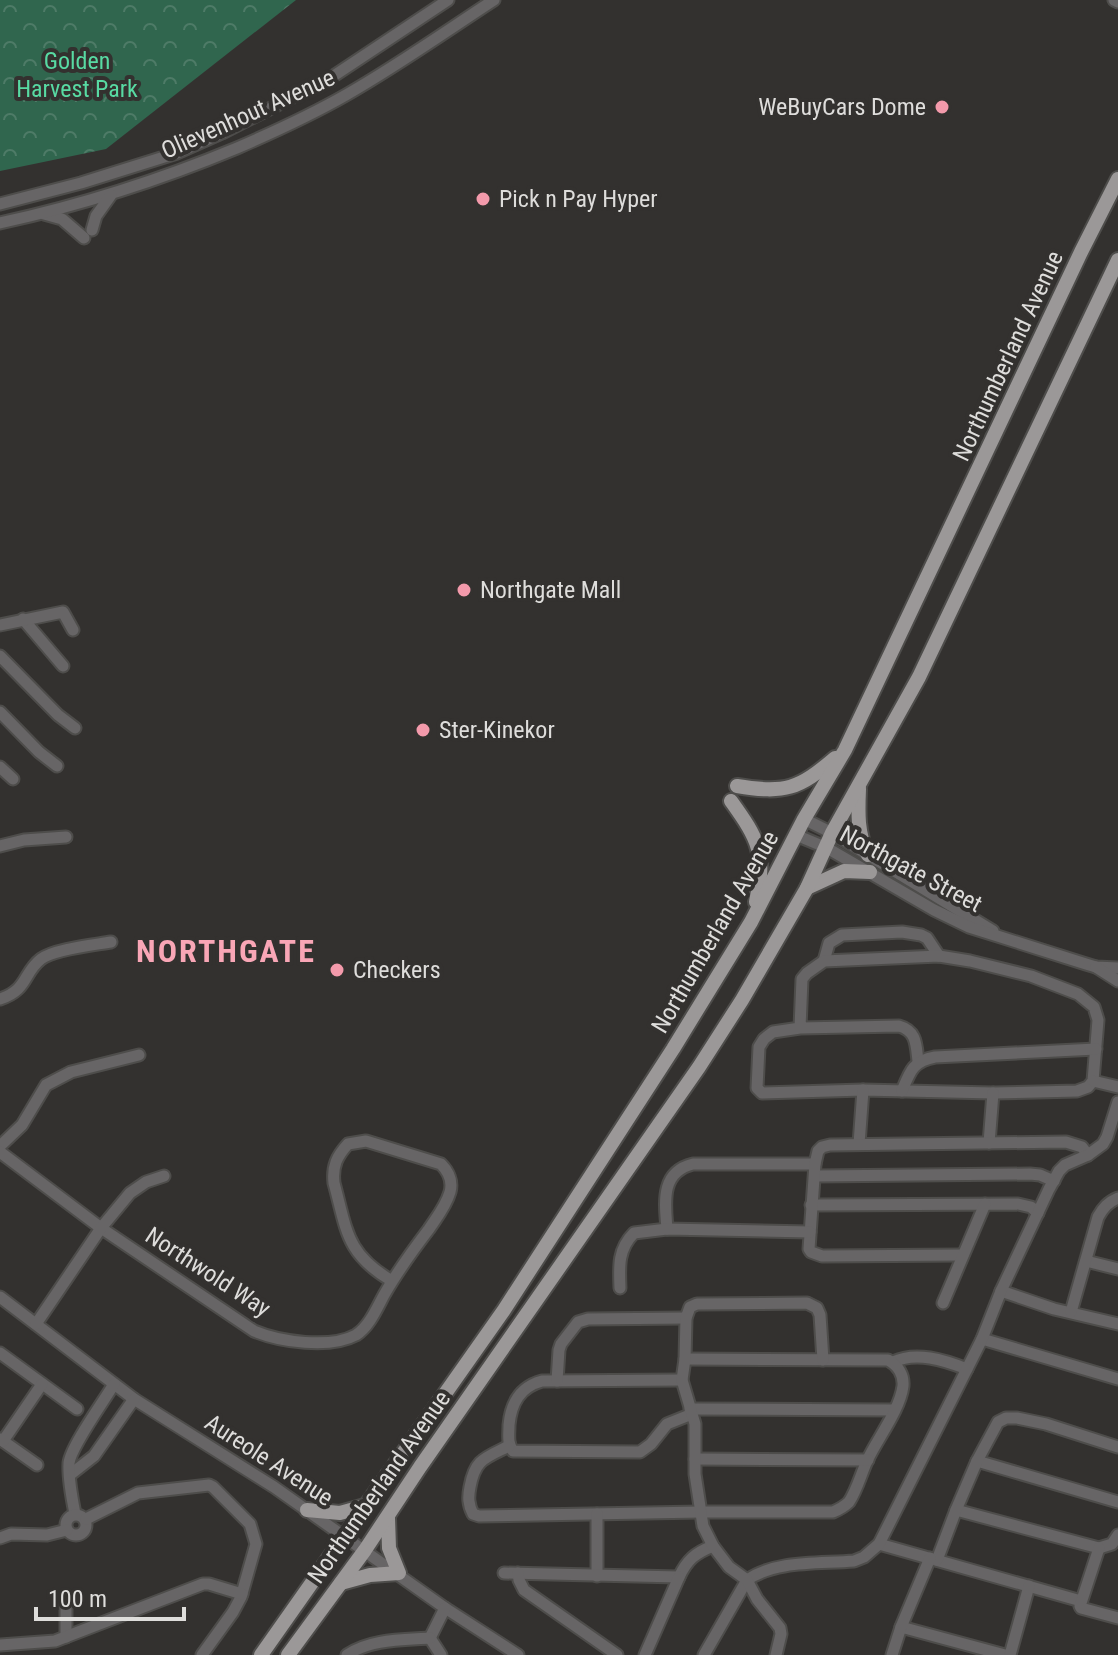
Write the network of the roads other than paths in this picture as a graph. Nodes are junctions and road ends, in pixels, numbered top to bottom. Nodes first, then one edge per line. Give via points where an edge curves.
1 (448, 0) edge
2 (494, 0) edge
3 (1118, 179) edge
4 (112, 195) junction
5 (0, 204) edge
6 (44, 214) junction
7 (0, 223) edge
8 (1118, 260) edge
9 (23, 619) junction
10 (0, 625) edge
11 (73, 630) dead end
12 (0, 656) edge
13 (63, 666) dead end
14 (0, 712) edge
15 (75, 728) dead end
16 (845, 750) junction
17 (57, 766) dead end
18 (0, 767) edge
19 (13, 779) dead end
20 (860, 784) junction
21 (737, 786) dead end
22 (731, 801) dead end
23 (804, 819) junction
24 (832, 833) junction
25 (796, 835) junction
26 (66, 837) dead end
27 (0, 846) edge
28 (826, 848) junction
29 (868, 855) junction
30 (870, 872) junction
31 (807, 888) junction
32 (751, 922) junction
33 (1006, 938) junction
34 (111, 942) dead end
35 (939, 956) junction
36 (824, 961) junction
37 (1096, 967) junction
38 (1118, 968) edge
39 (1118, 981) edge
40 (0, 999) edge
41 (800, 1028) junction
42 (1096, 1049) junction
43 (139, 1055) dead end
44 (918, 1061) junction
45 (1093, 1081) junction
46 (1118, 1084) edge
47 (863, 1090) junction
48 (902, 1091) junction
49 (993, 1093) junction
50 (1118, 1103) edge
51 (989, 1143) junction
52 (859, 1144) junction
53 (0, 1146) edge
54 (0, 1152) edge
55 (1088, 1155) junction
56 (815, 1170) junction
57 (164, 1176) dead end
58 (1054, 1181) junction
59 (1118, 1198) edge
60 (985, 1204) junction
61 (811, 1205) junction
62 (1038, 1213) junction
63 (101, 1228) junction
64 (667, 1229) junction
65 (810, 1232) junction
66 (963, 1255) junction
67 (1086, 1261) junction
68 (1118, 1269) edge
69 (392, 1281) junction
70 (620, 1288) dead end
71 (1001, 1291) junction
72 (0, 1297) edge
73 (943, 1303) dead end
74 (1071, 1312) junction
75 (686, 1318) junction
76 (36, 1324) junction
77 (1118, 1324) edge
78 (982, 1339) junction
79 (0, 1353) edge
80 (685, 1359) junction
81 (823, 1360) junction
82 (893, 1362) junction
83 (967, 1369) junction
84 (1118, 1379) edge
85 (682, 1380) junction
86 (557, 1381) junction
87 (42, 1384) junction
88 (114, 1384) junction
89 (134, 1399) junction
90 (77, 1409) dead end
91 (894, 1410) junction
92 (691, 1412) junction
93 (88, 1427) junction
94 (106, 1439) junction
95 (1, 1440) edge
96 (509, 1446) junction
97 (1118, 1447) edge
98 (695, 1459) junction
99 (868, 1460) junction
100 (977, 1461) junction
101 (37, 1465) dead end
102 (71, 1474) junction
103 (1118, 1502) edge
104 (365, 1506) junction
105 (307, 1510) junction
106 (956, 1510) junction
107 (700, 1512) junction
108 (389, 1514) junction
109 (597, 1514) junction
110 (80, 1517) junction
111 (67, 1530) junction
112 (1118, 1535) edge
113 (344, 1536) junction
114 (0, 1538) edge
115 (879, 1544) junction
116 (713, 1546) junction
117 (1099, 1548) junction
118 (365, 1550) junction
119 (934, 1559) junction
120 (399, 1573) junction
121 (504, 1573) dead end
122 (518, 1573) junction
123 (597, 1576) junction
124 (679, 1577) junction
125 (747, 1580) junction
126 (341, 1583) junction
127 (1029, 1586) junction
128 (242, 1594) junction
129 (1081, 1601) junction
130 (66, 1603) dead end
131 (445, 1608) junction
132 (1118, 1618) edge
133 (901, 1627) junction
134 (66, 1637) junction
135 (430, 1638) junction
136 (0, 1645) edge
137 (202, 1655) edge
138 (261, 1655) edge
139 (288, 1655) edge
140 (347, 1655) edge
141 (441, 1655) edge
142 (518, 1655) edge
143 (617, 1655) edge
144 (645, 1655) edge
145 (704, 1655) edge
146 (776, 1655) edge
147 (892, 1655) edge
148 (1007, 1655) edge

1 - 5 street, Olievenhout Avenue via 332,77 222,133 177,153
2 - 4 street, Olievenhout Avenue via 332,103 187,169
3 - 16 main road, Northumberland Avenue
4 - 6 street, Olievenhout Avenue
4 - 6 street via 88,234
6 - 7 street, Olievenhout Avenue
8 - 20 main road, Northumberland Avenue via 919,677
9 - 10 street
9 - 11 street via 63,612
9 - 13 street
12 - 15 street
14 - 17 street
16 - 21 main road via 795,786
16 - 23 main road, Northumberland Avenue
18 - 19 street
20 - 24 main road, Northumberland Avenue
20 - 29 main road via 860,828
22 - 32 main road via 750,827 761,861
23 - 24 street, Northgate Street
23 - 25 main road, Northumberland Avenue
24 - 28 main road, Northumberland Avenue
24 - 29 street, Northgate Street
25 - 28 street, Northgate Street
25 - 32 main road, Northumberland Avenue
26 - 27 street
28 - 30 street, Northgate Street
28 - 31 main road, Northumberland Avenue
29 - 33 street, Northgate Street
30 - 31 main road via 844,871
30 - 33 street, Northgate Street via 958,922
31 - 108 main road, Northumberland Avenue via 699,1067
32 - 104 main road, Northumberland Avenue via 512,1297
33 - 37 street, Northgate Street
34 - 40 street via 46,955 16,992
35 - 36 street
35 - 36 street via 927,938 902,932 842,935 829,943
35 - 42 street via 1031,976 1078,994 1096,1011
36 - 41 street via 802,979
37 - 38 street, Northgate Street
37 - 39 street, Northgate Street
41 - 44 street via 899,1026 914,1035
41 - 47 street via 773,1032 759,1047 757,1088 762,1093
42 - 44 street
42 - 45 street
43 - 53 street via 71,1072 46,1085 22,1125
44 - 48 street
45 - 46 street
45 - 49 street via 1077,1091
46 - 50 street
47 - 48 street
47 - 52 street
48 - 49 street
49 - 51 street
50 - 55 street via 1103,1144
51 - 52 street
51 - 55 street via 1066,1142
52 - 56 street via 822,1147
54 - 63 street, Northwold Way
55 - 58 street via 1065,1165
56 - 58 street via 1030,1174
56 - 61 street
56 - 64 street via 683,1166 665,1192
57 - 63 street via 137,1187
58 - 62 street
59 - 67 street via 1102,1210
60 - 61 street
60 - 62 street via 1026,1204
60 - 66 street
61 - 65 street
62 - 71 street
63 - 69 street, Northwold Way via 254,1331 281,1339 316,1342 355,1336
63 - 76 street
64 - 65 street
64 - 70 street via 630,1236 620,1255
65 - 66 street via 809,1249 822,1256
66 - 73 street
67 - 68 street
67 - 74 street
69 - 69 street via 353,1249 334,1183 335,1161 356,1141 441,1164 450,1178 452,1188 441,1212
71 - 74 street
71 - 78 street
72 - 76 street, Aureole Avenue
74 - 77 street
75 - 80 street
75 - 81 street via 697,1304 807,1303 820,1315
75 - 86 street via 578,1322 559,1350
76 - 88 street, Aureole Avenue
78 - 83 street
78 - 84 street
79 - 87 street
80 - 81 street
80 - 85 street
81 - 82 street
82 - 83 street via 919,1357
82 - 91 street via 903,1388
83 - 115 street
85 - 86 street
85 - 92 street
86 - 96 street via 525,1388 510,1410
87 - 90 street
87 - 95 street
88 - 89 street, Aureole Avenue
88 - 93 street
89 - 94 street
89 - 105 street, Aureole Avenue
91 - 92 street
91 - 99 street
92 - 96 street via 667,1424 640,1452 513,1451
92 - 98 street
93 - 94 street
93 - 102 street via 69,1460
94 - 102 street
95 - 101 street
96 - 109 street via 475,1466 468,1496 473,1514
97 - 100 street via 1046,1424 1006,1418 998,1422
98 - 99 street
98 - 107 street
99 - 107 street via 846,1505 833,1512
100 - 103 street
100 - 106 street
102 - 110 street
104 - 105 main road via 340,1513
104 - 113 main road, Northumberland Avenue
105 - 113 street, Aureole Avenue
106 - 117 street
106 - 119 street
107 - 109 street
107 - 116 street
108 - 118 main road, Northumberland Avenue
108 - 120 main road via 388,1541
109 - 123 street
110 - 111 street via 68,1518
110 - 111 street via 87,1527 82,1534
110 - 128 street via 138,1493 213,1487 250,1524 256,1544
111 - 114 street
112 - 117 street via 1112,1544
113 - 118 street, Aureole Avenue
113 - 138 main road, Northumberland Avenue
115 - 119 street
115 - 125 street via 854,1561 785,1565
116 - 124 street via 686,1562
116 - 125 street
117 - 129 street
118 - 120 street, Aureole Avenue
118 - 126 main road, Northumberland Avenue
119 - 127 street
119 - 133 street
120 - 126 main road
120 - 131 street, Aureole Avenue
121 - 122 street
122 - 123 street
122 - 143 street via 524,1590
123 - 124 street
124 - 144 street
125 - 145 street
125 - 146 street via 781,1631
126 - 139 main road, Northumberland Avenue
127 - 129 street
127 - 148 street
128 - 134 street via 203,1584
128 - 137 street
129 - 132 street via 1081,1608
130 - 134 street
131 - 135 street
131 - 142 street, Aureole Avenue
133 - 147 street
133 - 148 street
134 - 136 street
135 - 140 street via 371,1644
135 - 141 street

